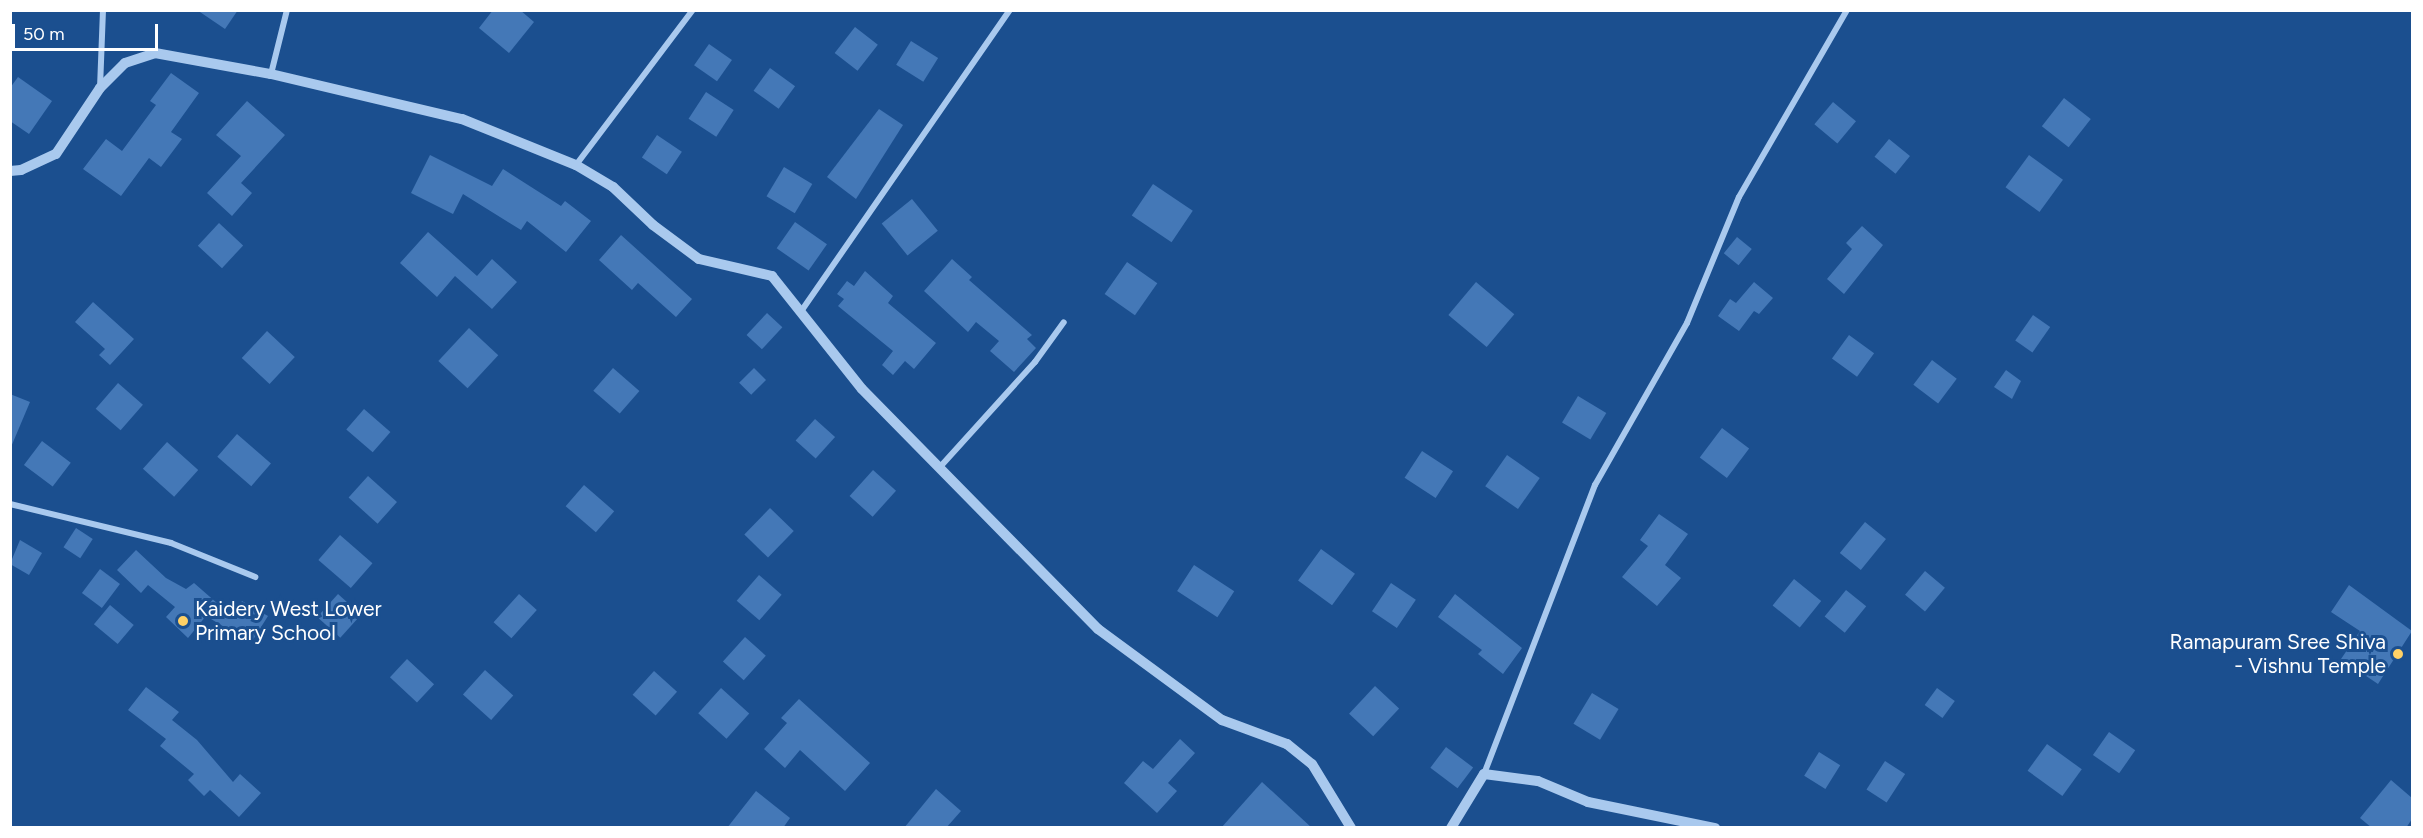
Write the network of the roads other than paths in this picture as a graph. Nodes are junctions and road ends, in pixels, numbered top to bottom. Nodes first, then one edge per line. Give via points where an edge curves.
1 (103, 10) edge
2 (287, 10) edge
3 (693, 10) edge
4 (1010, 10) edge
5 (1847, 10) edge
6 (271, 74) junction
7 (100, 88) junction
8 (576, 165) junction
9 (10, 171) edge
10 (802, 310) junction
11 (1064, 322) dead end
12 (940, 467) junction
13 (10, 504) edge
14 (255, 577) dead end
15 (1484, 774) junction
16 (1351, 828) edge
17 (1451, 828) edge
18 (1715, 828) edge

1 - 7 street
2 - 6 street
3 - 8 street
4 - 10 street
5 - 15 street via 1739,197 1687,323 1595,485
6 - 7 street via 155,53 125,63
6 - 8 street via 462,119
7 - 9 street via 56,154
8 - 10 street via 613,188 653,225 699,259 772,276
10 - 12 street via 862,389
11 - 12 street via 1035,362
12 - 16 street via 1098,629 1222,720 1287,744 1312,764
13 - 14 street via 171,543
15 - 17 street
15 - 18 street via 1538,781 1588,802

